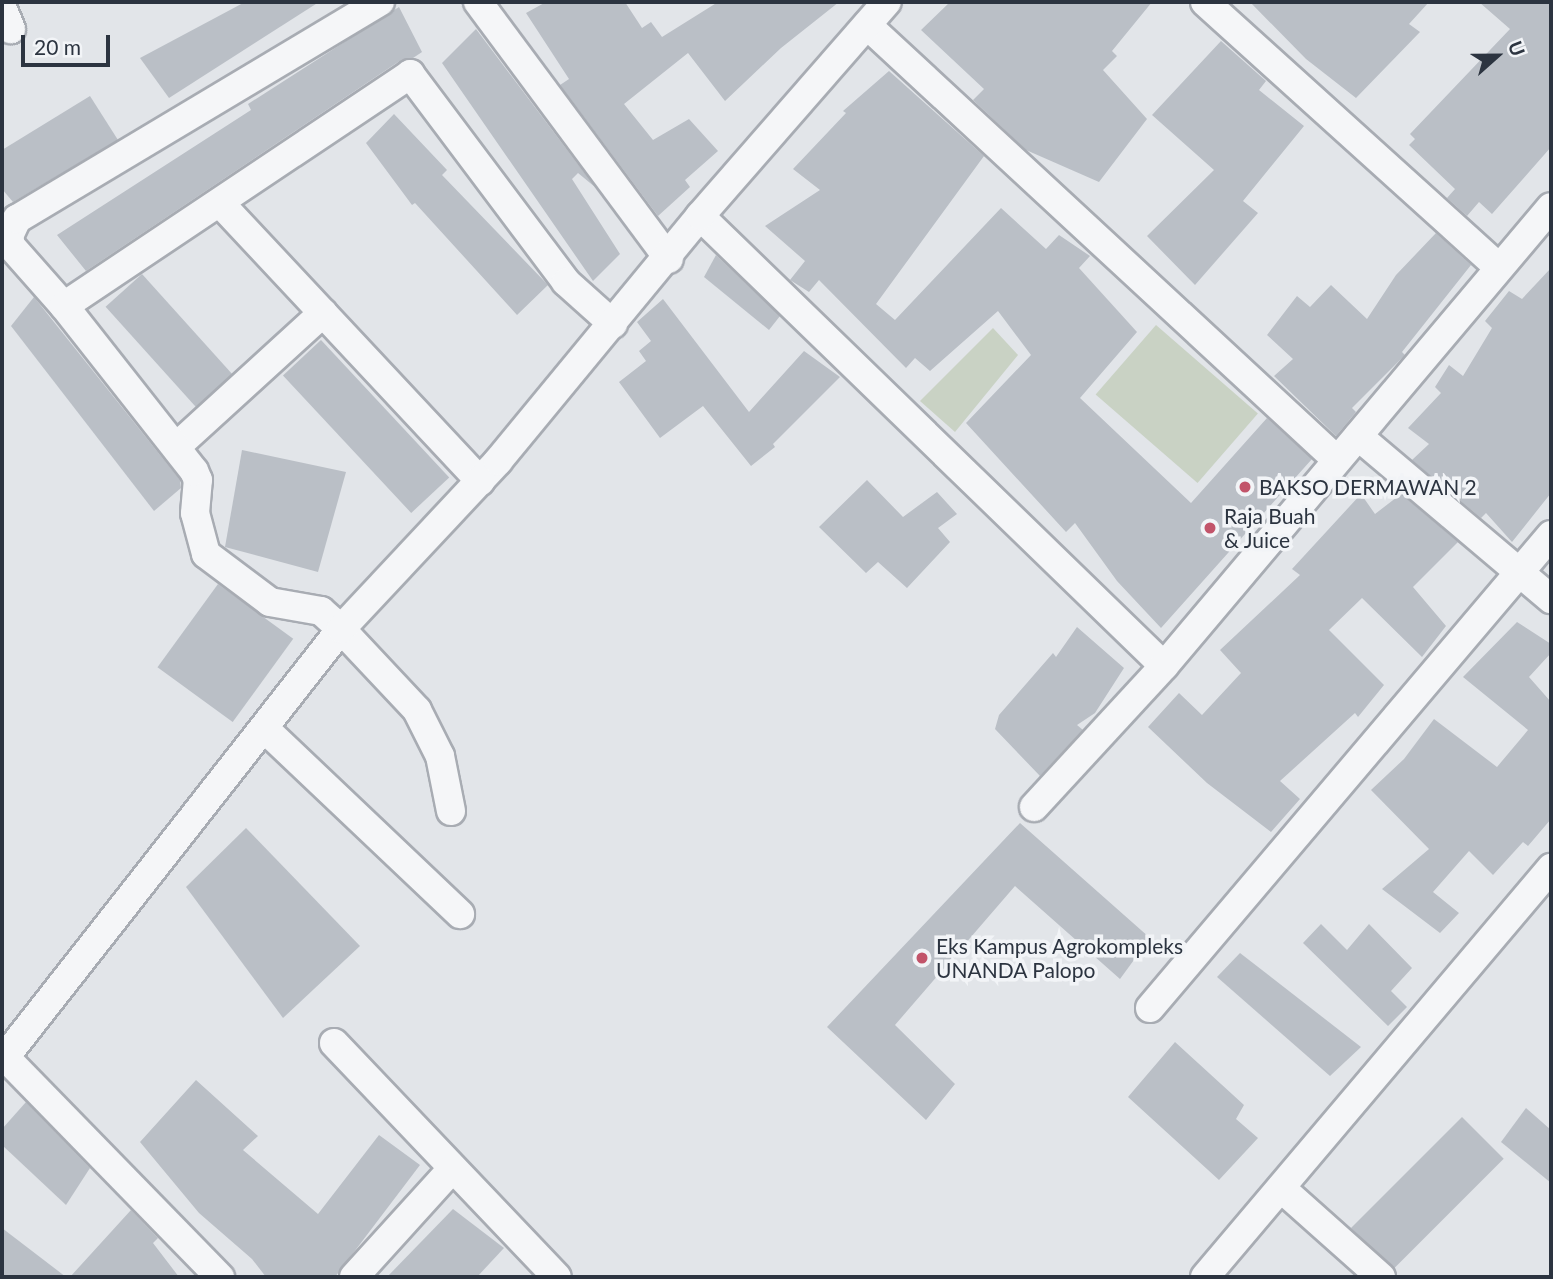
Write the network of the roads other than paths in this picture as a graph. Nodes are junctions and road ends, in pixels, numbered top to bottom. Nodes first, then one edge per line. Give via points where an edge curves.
1 (380, 2) edge
2 (478, 2) edge
3 (887, 2) edge
4 (1205, 2) edge
5 (867, 25) junction
6 (219, 203) junction
7 (1551, 207) edge
8 (700, 216) junction
9 (669, 259) junction
10 (1498, 267) junction
11 (64, 306) junction
12 (323, 313) junction
13 (614, 324) junction
14 (1358, 436) junction
15 (176, 447) junction
16 (1337, 460) junction
17 (480, 481) junction
18 (1551, 535) edge
19 (1518, 575) junction
20 (1551, 599) edge
21 (341, 629) junction
22 (1164, 666) junction
23 (265, 729) junction
24 (1034, 807) dead end
25 (451, 811) dead end
26 (1551, 869) edge
27 (460, 914) dead end
28 (1150, 1008) dead end
29 (334, 1043) dead end
30 (3, 1059) edge
31 (451, 1170) junction
32 (1281, 1188) junction
33 (220, 1277) edge
34 (354, 1277) edge
35 (557, 1277) edge
36 (1205, 1277) edge
37 (1381, 1277) edge

1 - 11 street via 17,219 9,236 11,246
2 - 9 street
3 - 5 street
4 - 10 street
5 - 8 street
5 - 16 street
6 - 11 street
6 - 12 street
6 - 13 street via 381,89 410,74 566,282
7 - 10 street
8 - 9 street
8 - 22 street
9 - 13 street
10 - 14 street
11 - 15 street
12 - 15 street
12 - 17 street
13 - 17 street
14 - 16 street
14 - 19 street
15 - 21 street via 198,480 195,513 206,554 270,601 321,611
16 - 22 street
17 - 21 street
18 - 19 street
19 - 20 street
19 - 28 street
21 - 23 street
21 - 25 street via 417,710 440,756
22 - 24 street
23 - 27 street
23 - 30 street
26 - 32 street
29 - 31 street
30 - 33 street
31 - 34 street
31 - 35 street
32 - 36 street
32 - 37 street

